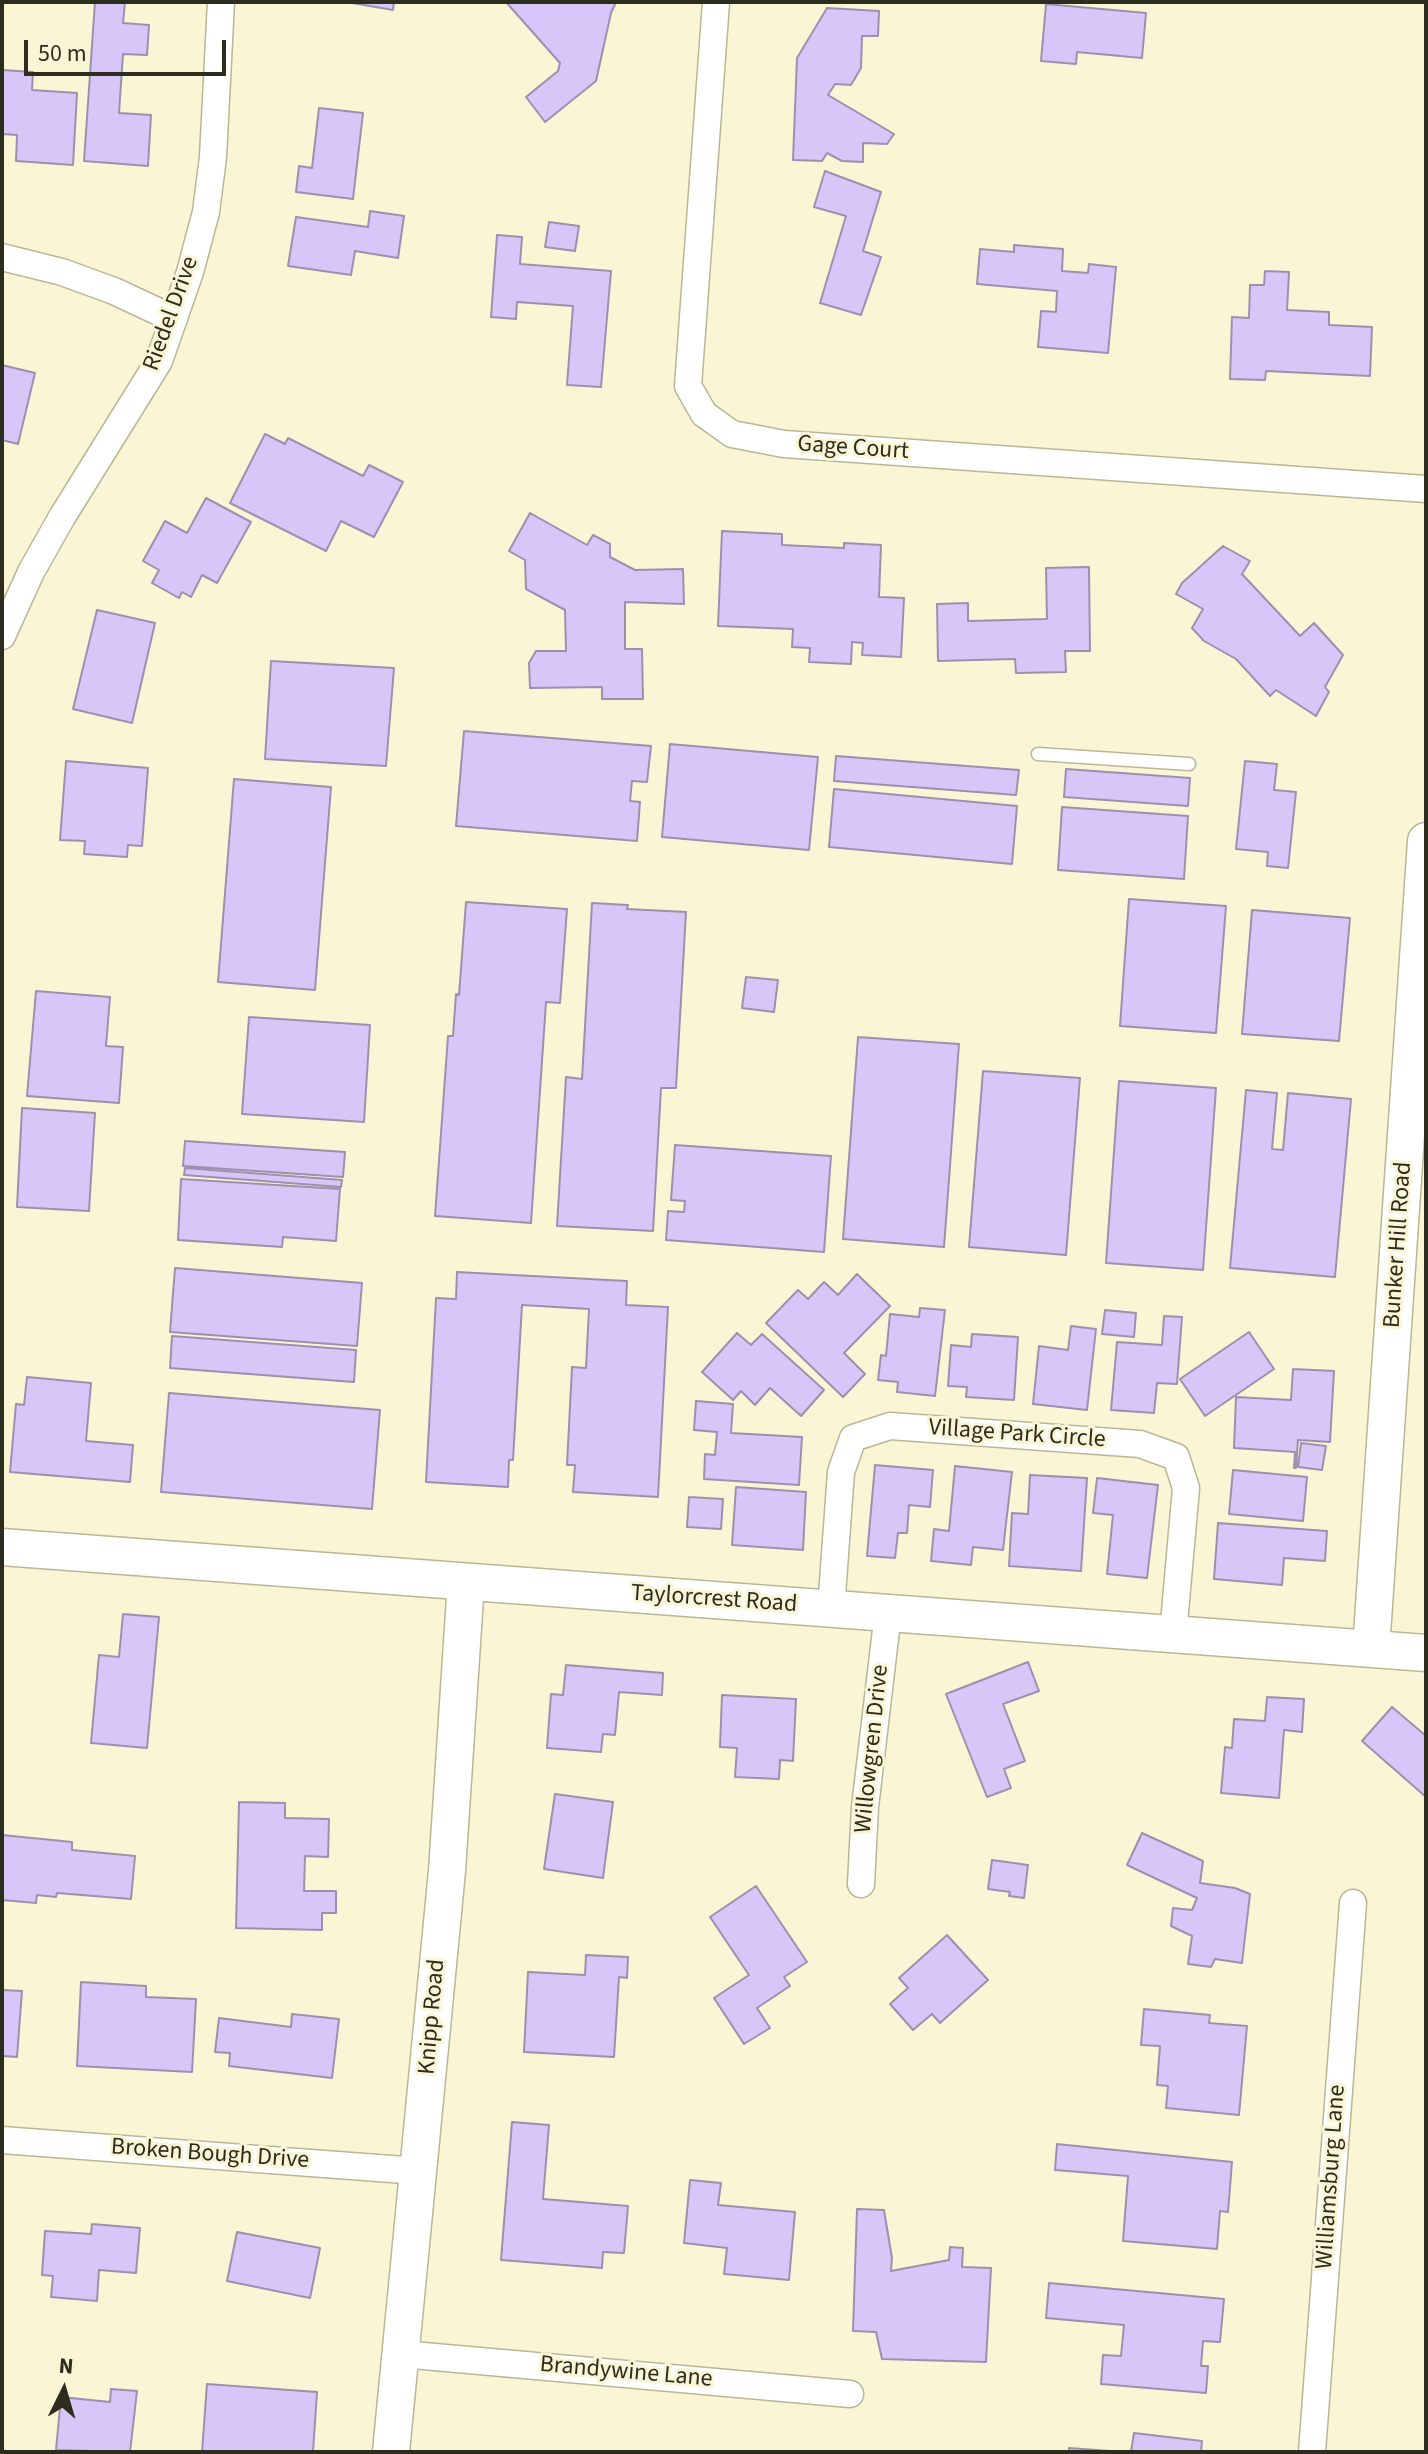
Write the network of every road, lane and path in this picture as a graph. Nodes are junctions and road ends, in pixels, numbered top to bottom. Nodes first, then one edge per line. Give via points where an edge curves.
1 (221, 2) edge
2 (716, 2) edge
3 (2, 257) edge
4 (174, 319) junction
5 (1426, 489) edge
6 (2, 636) edge
7 (1038, 754) dead end
8 (1189, 764) dead end
9 (1426, 841) edge
10 (2, 1547) edge
11 (466, 1582) junction
12 (831, 1609) junction
13 (888, 1613) junction
14 (1173, 1634) junction
15 (1371, 1649) junction
16 (1426, 1653) edge
17 (861, 1884) dead end
18 (1353, 1903) dead end
19 (2, 2140) edge
20 (418, 2171) junction
21 (401, 2354) junction
22 (850, 2394) dead end
23 (391, 2452) edge
24 (1312, 2452) edge

1 - 4 street, Riedel Drive via 206,212
2 - 5 street, Gage Court via 688,386 704,414 732,434 784,444
3 - 4 street via 62,272
4 - 6 street, Riedel Drive via 159,361 31,572
7 - 8 lane
9 - 15 street, Bunker Hill Road
10 - 11 street, Taylorcrest Road
11 - 12 street, Taylorcrest Road
11 - 20 street, Knipp Road via 447,1871
12 - 13 street, Taylorcrest Road
12 - 14 street, Village Park Circle via 841,1472 853,1438 890,1426 1140,1444 1176,1457 1186,1488
13 - 14 street, Taylorcrest Road
13 - 17 street, Willowgren Drive
14 - 15 street, Taylorcrest Road
15 - 16 street, Taylorcrest Road
18 - 24 street, Williamsburg Lane
19 - 20 street, Broken Bough Drive
20 - 21 street, Knipp Road
21 - 22 street, Brandywine Lane
21 - 23 street, Knipp Road

